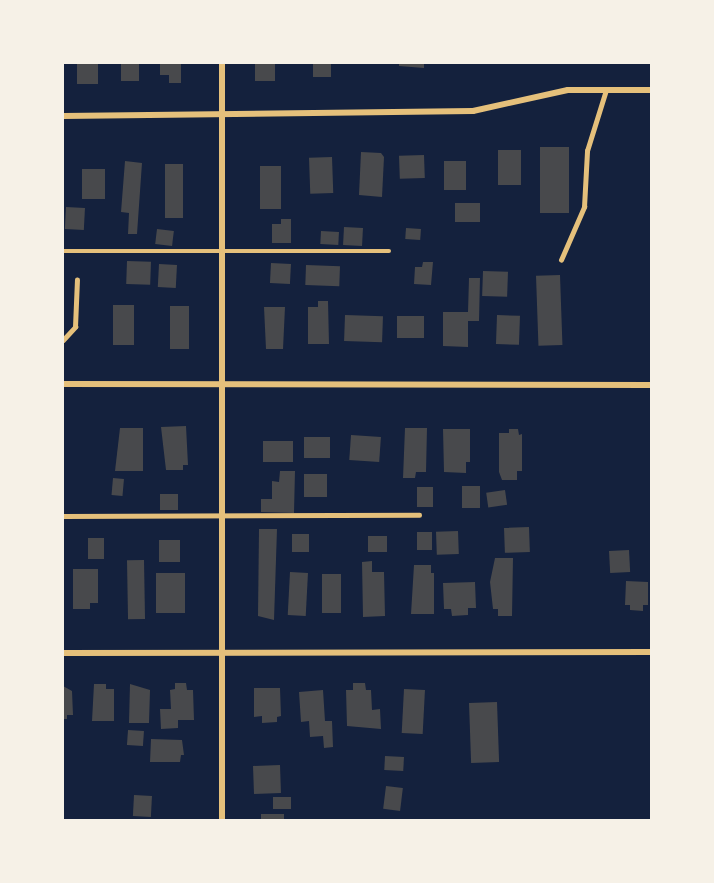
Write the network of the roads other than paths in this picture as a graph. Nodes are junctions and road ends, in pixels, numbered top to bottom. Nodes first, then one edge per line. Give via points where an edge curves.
1 (222, 63) edge
2 (606, 90) junction
3 (651, 90) edge
4 (222, 115) junction
5 (63, 116) edge
6 (63, 251) edge
7 (389, 251) dead end
8 (222, 252) junction
9 (561, 260) dead end
10 (77, 280) dead end
11 (63, 340) edge
12 (63, 384) edge
13 (222, 385) junction
14 (651, 385) edge
15 (222, 513) junction
16 (419, 515) dead end
17 (63, 516) edge
18 (651, 652) edge
19 (63, 653) edge
20 (222, 654) junction
21 (222, 820) edge

1 - 4 street
2 - 3 street
2 - 4 street via 568,90 473,111
2 - 9 lane via 587,151 584,207
4 - 5 street
4 - 8 street
6 - 8 lane
7 - 8 lane
8 - 13 street
10 - 11 lane via 75,327
12 - 13 street
13 - 14 street
13 - 15 street
15 - 16 lane
15 - 17 lane
15 - 20 street
18 - 20 street
19 - 20 street
20 - 21 street

